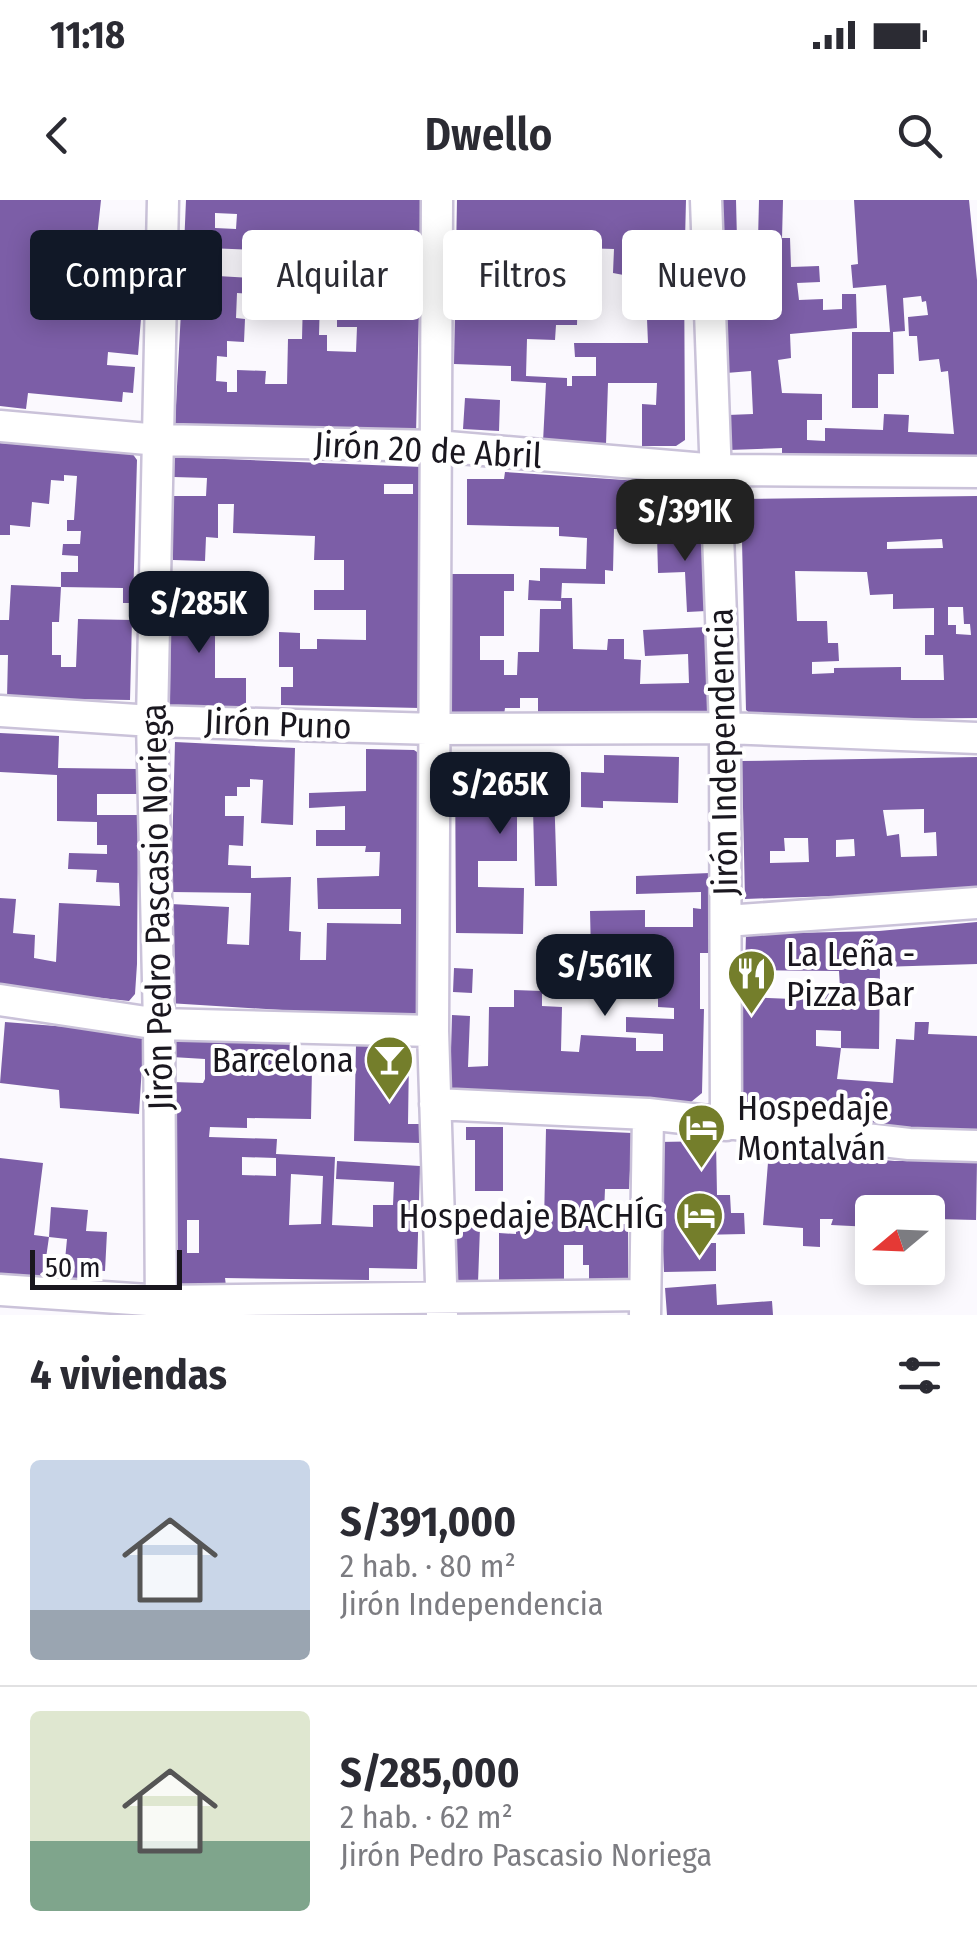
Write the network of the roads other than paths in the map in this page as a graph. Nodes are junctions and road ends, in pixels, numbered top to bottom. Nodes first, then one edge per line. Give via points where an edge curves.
1 (162, 200) edge
2 (437, 200) edge
3 (706, 200) edge
4 (0, 426) edge
5 (160, 440) junction
6 (436, 446) junction
7 (717, 470) junction
8 (977, 472) edge
9 (0, 711) edge
10 (152, 721) junction
11 (725, 728) junction
12 (436, 729) junction
13 (977, 738) edge
14 (977, 903) edge
15 (726, 922) junction
16 (0, 1000) edge
17 (160, 1024) junction
18 (433, 1031) junction
19 (435, 1104) junction
20 (648, 1114) junction
21 (726, 1124) junction
22 (977, 1146) edge
23 (0, 1290) edge
24 (442, 1306) edge
25 (162, 1308) edge
26 (639, 1308) edge

1 - 5 street, Jirón Pedro Pascasio Noriega
2 - 6 street
3 - 7 street, Jirón Independencia
4 - 5 street, Jirón 20 de Abril
5 - 6 street, Jirón 20 de Abril
5 - 10 street, Jirón Pedro Pascasio Noriega
6 - 7 street, Jirón 20 de Abril
6 - 12 street
7 - 8 street, Jirón 20 de Abril
7 - 11 street, Jirón Independencia
9 - 10 street, Jirón Puno
10 - 12 street, Jirón Puno
10 - 17 street, Jirón Pedro Pascasio Noriega
11 - 12 street, Jirón Puno
11 - 13 street, Jirón Puno
11 - 15 street, Jirón Independencia
12 - 18 street
14 - 15 street
15 - 21 street, Jirón Independencia
16 - 17 street
17 - 18 street
17 - 25 street, Jirón Pedro Pascasio Noriega
18 - 19 street
19 - 20 street
19 - 24 street
20 - 21 street
20 - 26 street
21 - 22 street
23 - 25 street
24 - 25 street
24 - 26 street via 604,1296

